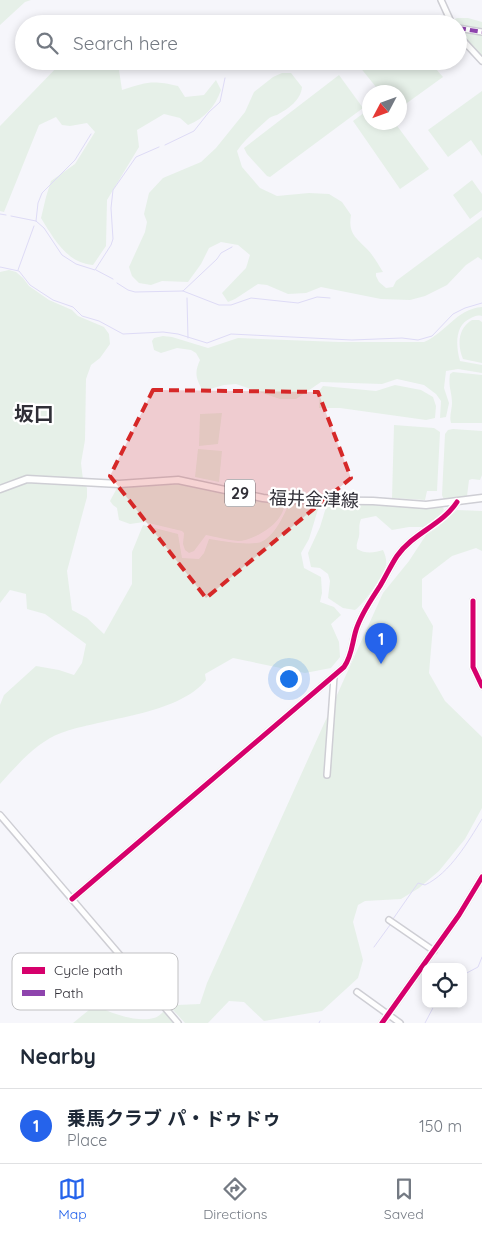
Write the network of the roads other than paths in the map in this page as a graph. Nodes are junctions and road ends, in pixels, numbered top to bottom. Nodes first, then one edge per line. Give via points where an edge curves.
1 (441, 0) edge
2 (448, 15) edge
3 (467, 30) edge
4 (482, 32) edge
5 (467, 45) edge
6 (482, 61) edge
7 (0, 489) edge
8 (482, 498) edge
9 (458, 502) junction
10 (473, 601) dead end
11 (334, 677) junction
12 (482, 686) edge
13 (327, 776) dead end
14 (0, 815) edge
15 (482, 877) edge
16 (72, 899) junction
17 (389, 920) dead end
18 (434, 951) junction
19 (118, 953) edge
20 (356, 992) dead end
21 (167, 1010) edge
22 (388, 1015) junction
23 (178, 1023) edge
24 (382, 1023) edge
25 (400, 1023) edge

1 - 2 street
3 - 4 street
5 - 6 street
7 - 9 main road, 福井金津線 / 29 via 33,479 119,484 178,480 273,499 426,505
8 - 9 main road, 福井金津線 / 29
9 - 11 street via 441,520 416,536 399,553 362,613 349,660
10 - 12 street via 473,667
11 - 13 street
11 - 16 street
14 - 16 street
15 - 18 street
16 - 19 street
17 - 18 street
18 - 22 street
20 - 22 street
21 - 23 street
22 - 24 street
22 - 25 street

